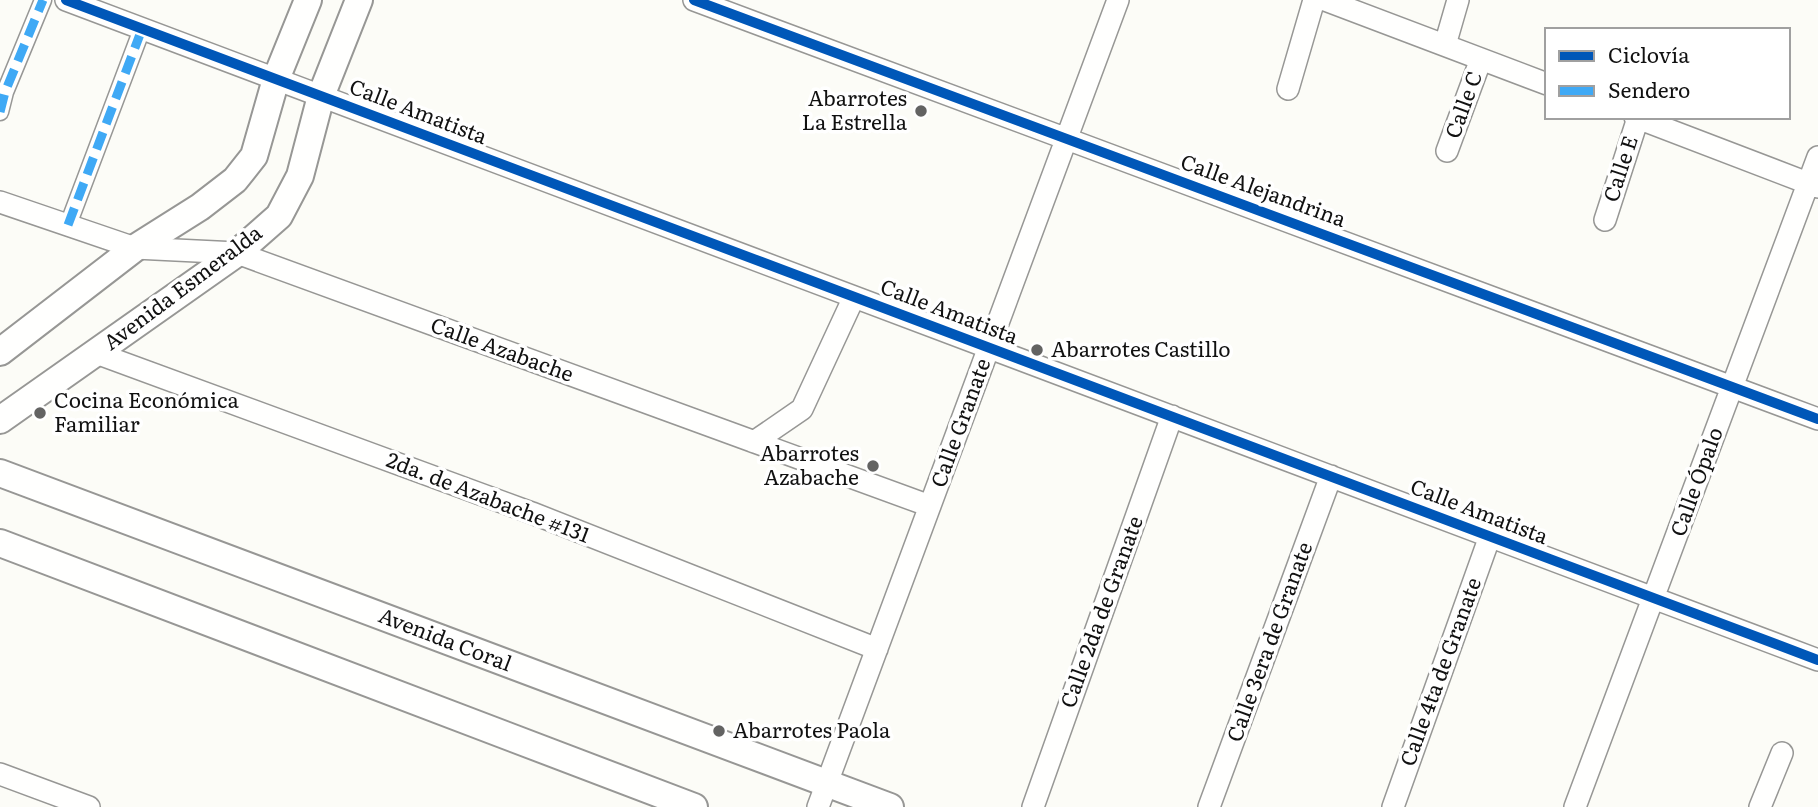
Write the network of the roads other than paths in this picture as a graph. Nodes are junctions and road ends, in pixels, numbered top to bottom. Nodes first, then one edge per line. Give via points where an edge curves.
1 (43, 0) edge
2 (66, 0) edge
3 (308, 0) edge
4 (359, 0) edge
5 (694, 0) edge
6 (1118, 0) edge
7 (1314, 0) edge
8 (1325, 0) edge
9 (1458, 0) edge
10 (142, 29) junction
11 (1445, 46) junction
12 (1481, 59) junction
13 (276, 79) junction
14 (1545, 83) edge
15 (1288, 89) dead end
16 (321, 96) junction
17 (0, 112) edge
18 (1637, 119) edge
19 (1640, 119) edge
20 (1066, 139) junction
21 (1447, 150) dead end
22 (1818, 157) edge
23 (1813, 185) edge
24 (0, 202) edge
25 (1605, 220) dead end
26 (68, 225) junction
27 (135, 248) junction
28 (237, 253) junction
29 (854, 297) junction
30 (989, 348) junction
31 (0, 352) edge
32 (96, 353) junction
33 (1732, 387) junction
34 (1172, 416) junction
35 (1818, 419) edge
36 (0, 420) edge
37 (754, 442) junction
38 (0, 473) edge
39 (1331, 476) junction
40 (930, 506) junction
41 (1490, 536) junction
42 (0, 543) edge
43 (1653, 598) junction
44 (877, 649) junction
45 (1818, 660) edge
46 (1782, 753) dead end
47 (0, 774) edge
48 (822, 795) edge
49 (89, 807) edge
50 (694, 807) edge
51 (890, 807) edge
52 (1033, 807) edge
53 (1209, 807) edge
54 (1393, 807) edge
55 (1575, 807) edge
56 (1760, 807) edge

1 - 17 street
2 - 10 street, Calle Amatista
3 - 13 street
4 - 16 street, Avenida Esmeralda
5 - 20 street, Calle Alejandrina
6 - 20 street, Calle Granate
7 - 15 street
8 - 11 street
9 - 11 street
10 - 13 street, Calle Amatista
10 - 26 street
11 - 12 street
12 - 14 street
12 - 21 street, Calle C
13 - 16 street, Calle Amatista
13 - 27 street via 254,156 235,180
16 - 28 street, Avenida Esmeralda via 300,176 279,216
16 - 29 street, Calle Amatista
18 - 25 street, Calle E
19 - 23 street
20 - 30 street, Calle Granate
20 - 33 street, Calle Alejandrina
22 - 23 street, Calle Ópalo
23 - 33 street, Calle Ópalo
24 - 26 street, Calle Azabache
26 - 27 street, Calle Azabache
27 - 28 street, Calle Azabache
27 - 31 street
28 - 32 street, Avenida Esmeralda
28 - 37 street, Calle Azabache
29 - 30 street, Calle Amatista
29 - 37 street via 802,409
30 - 34 street, Calle Amatista
30 - 40 street, Calle Granate
32 - 36 street, Avenida Esmeralda
32 - 44 street, 2da. de Azabache #131 via 521,509
33 - 35 street, Calle Alejandrina
33 - 43 street, Calle Ópalo
34 - 39 street, Calle Amatista
34 - 52 street, Calle 2da de Granate
37 - 40 street, Calle Azabache
38 - 48 street, Avenida Coral
39 - 41 street, Calle Amatista
39 - 53 street, Calle 3era de Granate
40 - 44 street, Calle Granate
41 - 43 street, Calle Amatista
41 - 54 street, Calle 4ta de Granate
42 - 50 street
43 - 45 street, Calle Amatista
43 - 55 street, Calle Ópalo
44 - 48 street, Calle Granate
46 - 56 street
47 - 49 street
48 - 51 street, Avenida Coral

